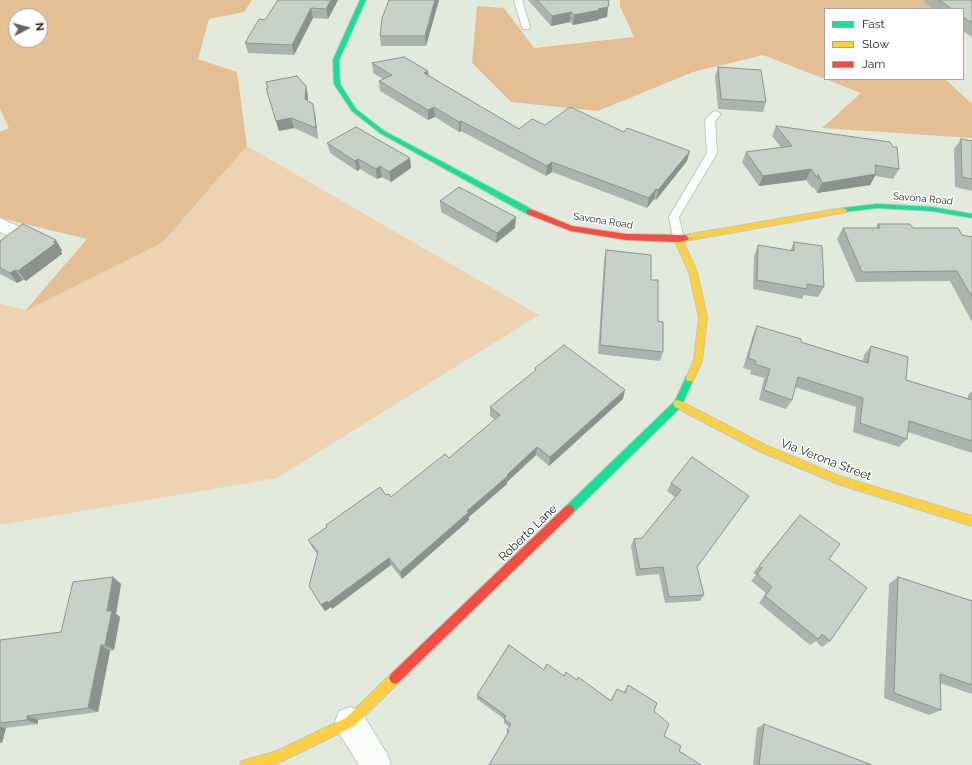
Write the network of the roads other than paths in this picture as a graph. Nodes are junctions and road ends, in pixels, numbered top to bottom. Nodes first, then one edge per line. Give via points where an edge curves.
1 (363, 0) edge
2 (518, 0) edge
3 (526, 27) dead end
4 (716, 114) dead end
5 (972, 216) edge
6 (678, 239) junction
7 (678, 404) junction
8 (972, 521) edge
9 (350, 722) junction
10 (246, 765) edge
11 (376, 765) edge

1 - 6 street, Savona Road via 336,60 337,84 354,110 382,132 530,212 572,228 626,237
2 - 3 lane
4 - 6 lane via 710,120 712,153 674,217
5 - 6 street, Savona Road via 932,209 876,206 826,212
6 - 7 street, Roberto Lane via 693,272 703,317 698,361
7 - 8 street, Via Verona Street via 762,448 838,480
7 - 9 street, Roberto Lane
9 - 10 street, Roberto Lane via 278,757
9 - 11 street

